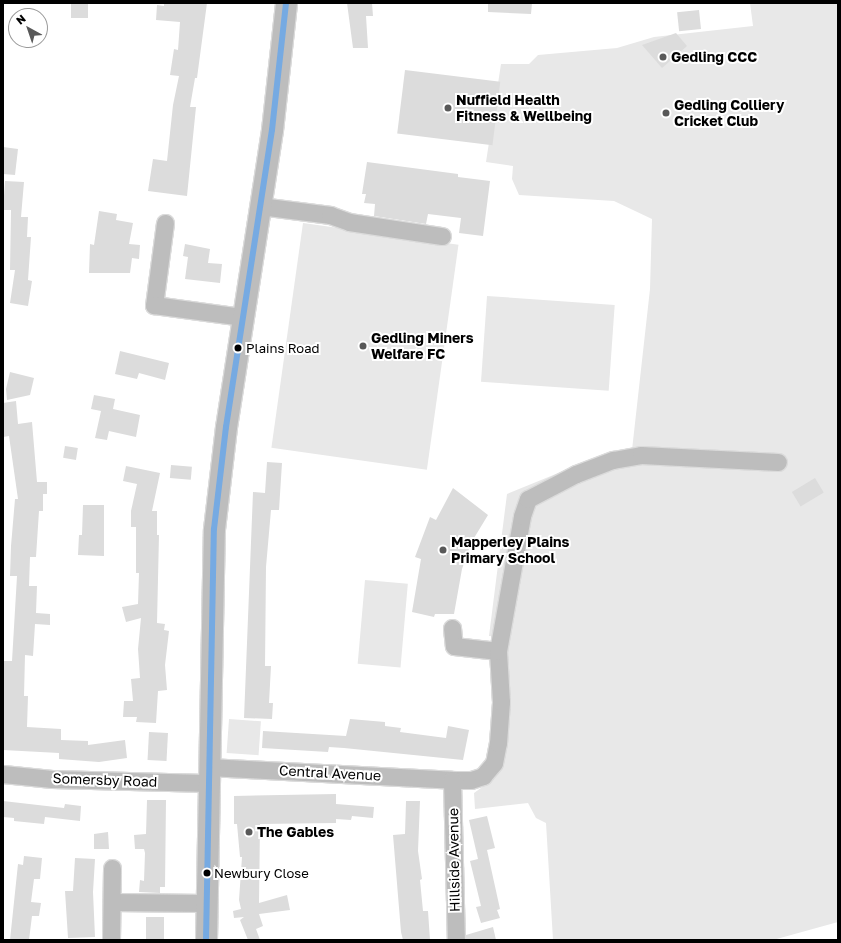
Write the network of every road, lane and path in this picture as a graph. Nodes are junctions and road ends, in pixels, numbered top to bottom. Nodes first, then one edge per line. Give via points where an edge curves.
1 (286, 3) edge
2 (260, 206) junction
3 (165, 224) dead end
4 (442, 236) dead end
5 (243, 317) junction
6 (778, 462) dead end
7 (452, 628) dead end
8 (498, 651) junction
9 (3, 774) edge
10 (207, 775) junction
11 (452, 780) junction
12 (112, 868) dead end
13 (112, 902) junction
14 (206, 903) junction
15 (111, 940) edge
16 (206, 940) edge
17 (456, 940) edge

1 - 2 main road via 281,62
2 - 4 street via 330,215 349,222
2 - 5 main road
3 - 5 street via 154,305
5 - 10 main road via 214,529
6 - 8 street, Central Avenue via 641,455 613,460 576,474 528,499 522,516
7 - 8 street via 454,646
8 - 11 street, Central Avenue via 501,702 494,763 483,776 471,780
9 - 10 street, Somersby Road via 66,780
10 - 11 street, Central Avenue
10 - 14 main road
11 - 17 street, Hillside Avenue
12 - 13 street
13 - 14 street
13 - 15 street
14 - 16 main road

